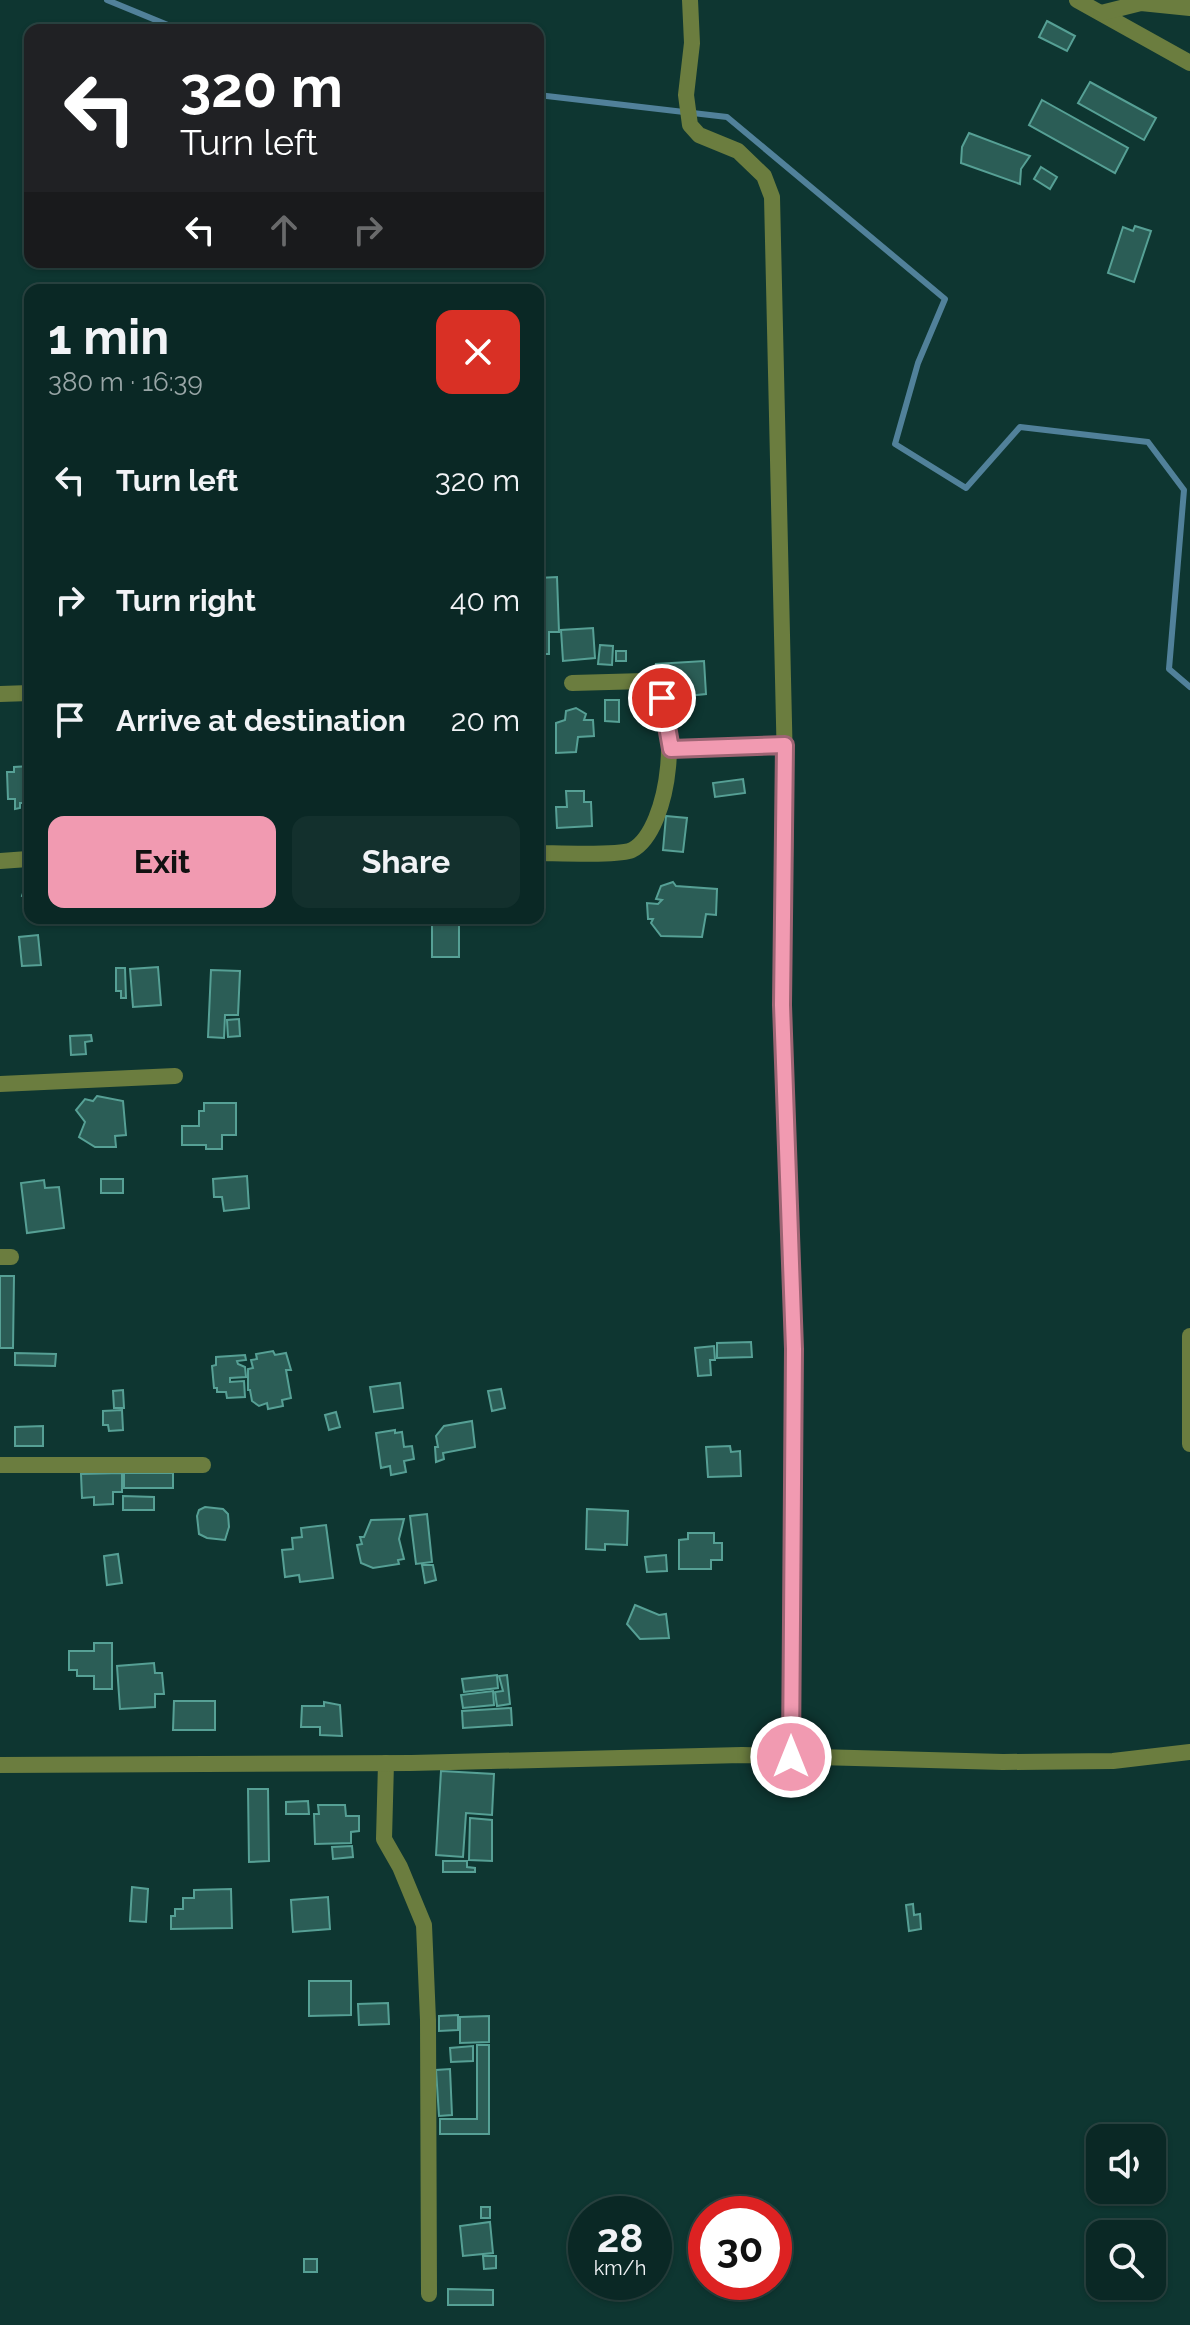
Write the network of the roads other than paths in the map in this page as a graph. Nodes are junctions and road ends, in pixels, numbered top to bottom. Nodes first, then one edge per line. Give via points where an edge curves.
1 (690, 0) edge
2 (1077, 0) edge
3 (1190, 8) edge
4 (1101, 13) junction
5 (1190, 63) edge
6 (572, 683) dead end
7 (24, 693) edge
8 (0, 694) edge
9 (785, 745) junction
10 (671, 749) junction
11 (544, 853) edge
12 (24, 859) edge
13 (0, 861) edge
14 (175, 1076) dead end
15 (0, 1084) edge
16 (1190, 1336) edge
17 (1190, 1444) edge
18 (0, 1465) edge
19 (203, 1465) dead end
20 (1190, 1752) edge
21 (791, 1757) junction
22 (386, 1763) junction
23 (0, 1765) edge
24 (429, 2294) dead end

1 - 9 street via 690,125 699,135 738,151 764,176 772,197
2 - 4 street
3 - 4 street via 1141,3
4 - 5 street
6 - 10 street via 645,681 654,686 662,698
7 - 8 street
9 - 10 street
9 - 21 street via 782,1005 794,1349
10 - 11 street via 662,800 647,836 630,850
12 - 13 street
14 - 15 street
16 - 17 street
18 - 19 street
20 - 21 street via 1113,1761
21 - 22 street
22 - 23 street
22 - 24 street via 384,1839 424,1925

